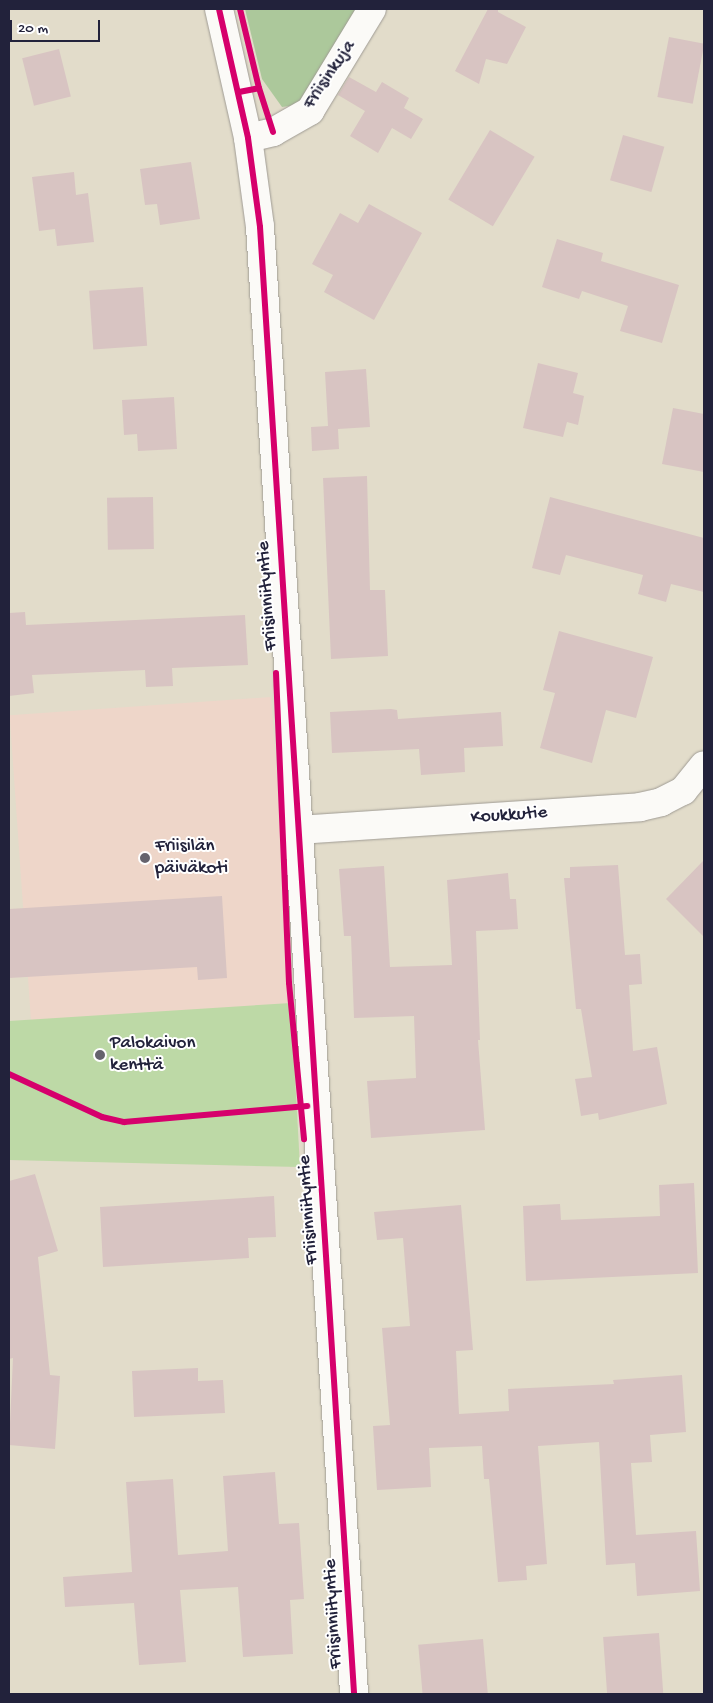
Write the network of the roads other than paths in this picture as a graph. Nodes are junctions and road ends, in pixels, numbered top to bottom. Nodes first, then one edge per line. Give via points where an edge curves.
1 (219, 9) edge
2 (372, 9) edge
3 (248, 138) junction
4 (704, 765) edge
5 (298, 830) junction
6 (354, 1694) edge

1 - 3 street, Friisinniityntie
2 - 3 street, Friisinkuja via 310,111 273,132
3 - 5 street, Friisinniityntie via 260,227
4 - 5 street, Koukkutie via 683,791 661,802 640,807
5 - 6 street, Friisinniityntie

